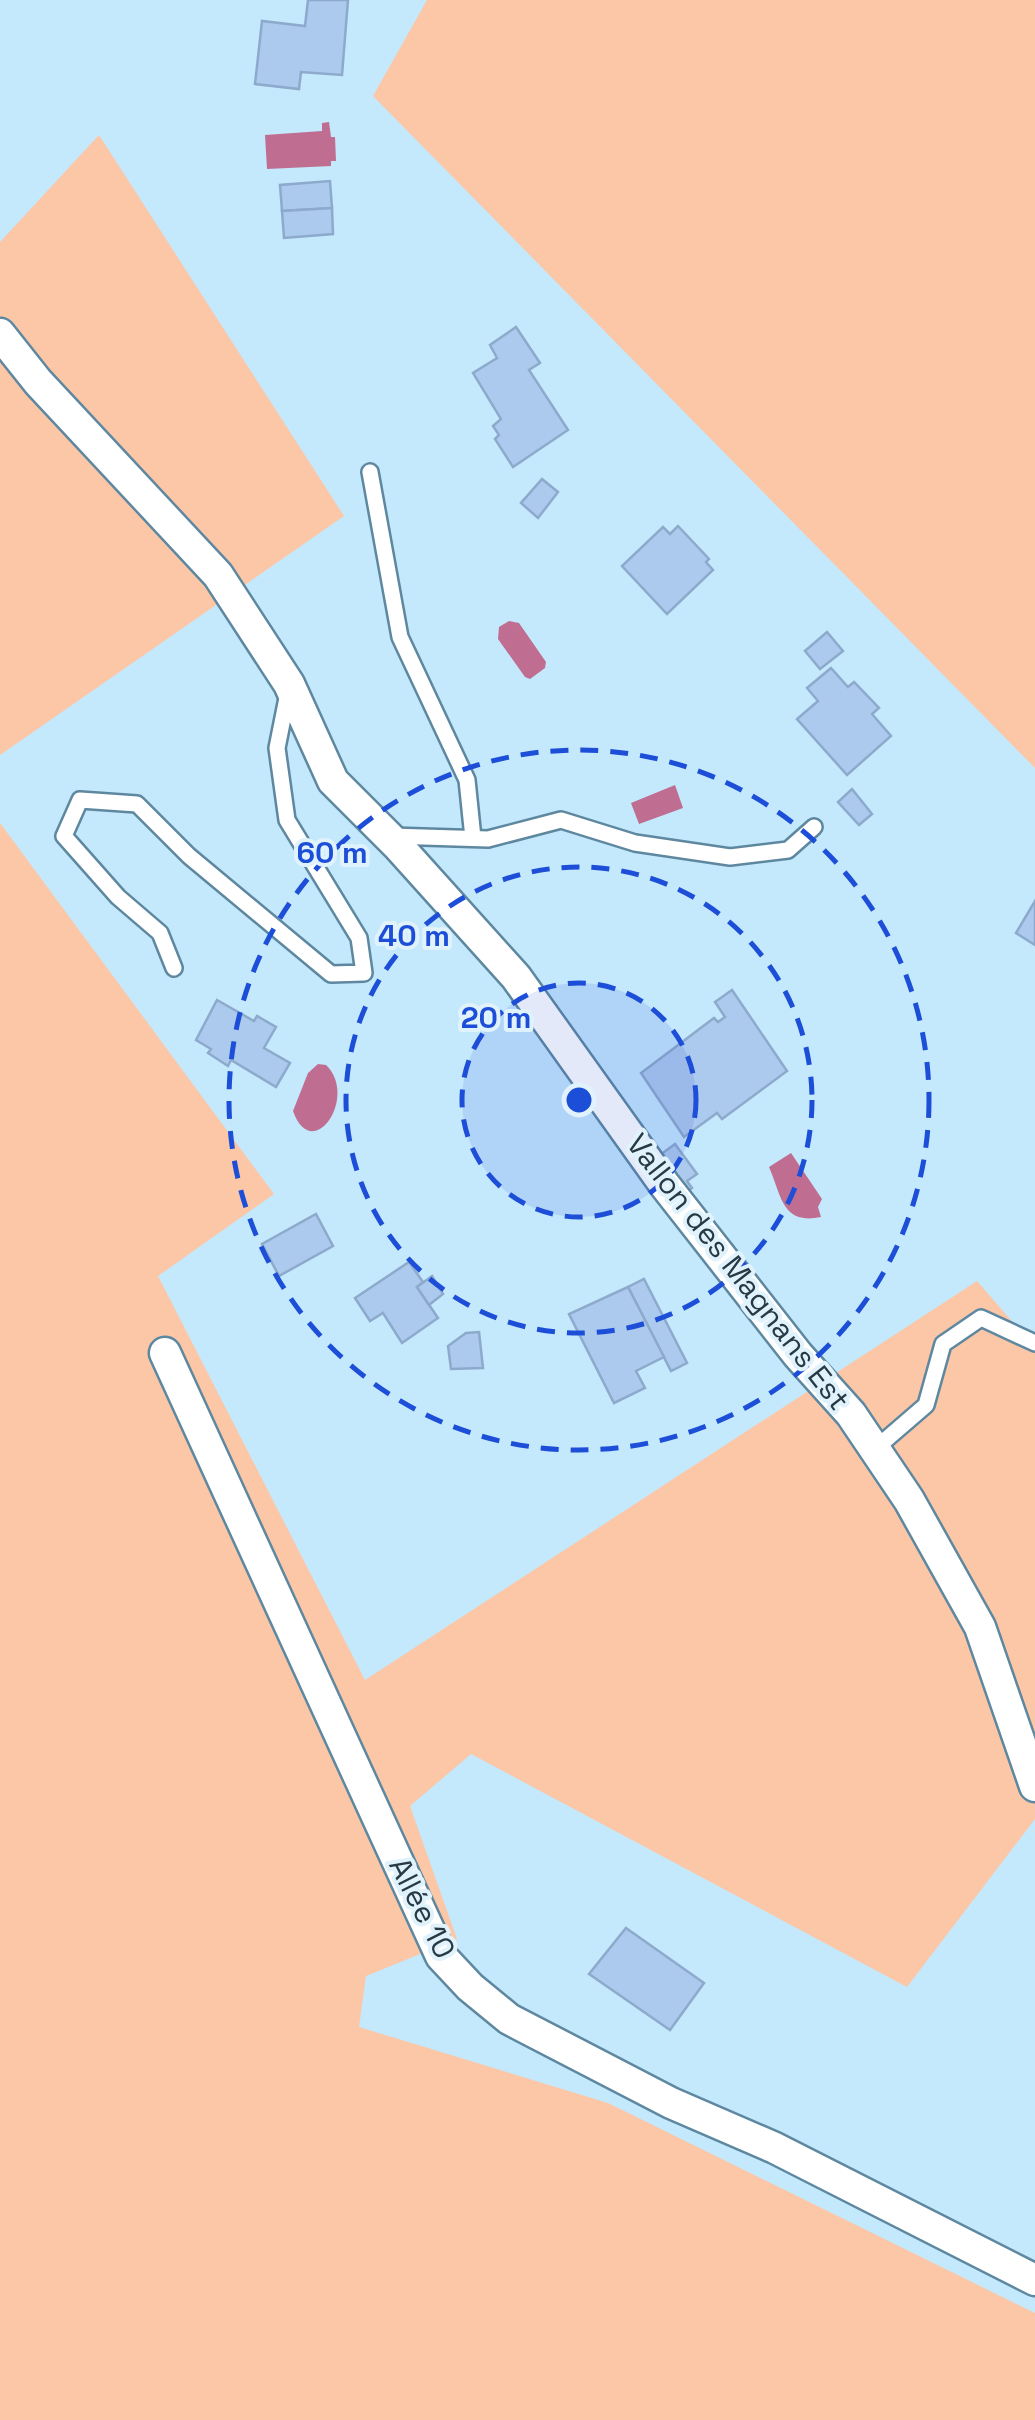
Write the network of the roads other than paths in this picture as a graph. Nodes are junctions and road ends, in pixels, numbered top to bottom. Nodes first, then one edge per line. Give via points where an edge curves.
1 (0, 334) edge
2 (370, 472) dead end
3 (289, 684) junction
4 (814, 827) dead end
5 (388, 836) junction
6 (472, 838) junction
7 (174, 968) dead end
8 (1035, 1343) edge
9 (166, 1353) dead end
10 (875, 1449) junction
11 (1035, 1786) edge
12 (1035, 2280) edge

1 - 3 street, Vallon des Magnans Est via 218,576
2 - 6 lane via 400,637 467,780
3 - 5 street, Vallon des Magnans Est via 333,781
3 - 7 lane via 278,748 287,820 359,938 364,973 331,974 137,804 80,800 64,836 160,933
4 - 6 lane via 788,850 730,858 635,842 561,820
5 - 6 lane
5 - 10 street, Vallon des Magnans Est via 516,977 664,1184
8 - 10 lane via 982,1318 943,1344 926,1405
9 - 12 street, Allée 10 via 441,1956 470,1987 525,2028
10 - 11 street, Vallon des Magnans Est via 980,1627

